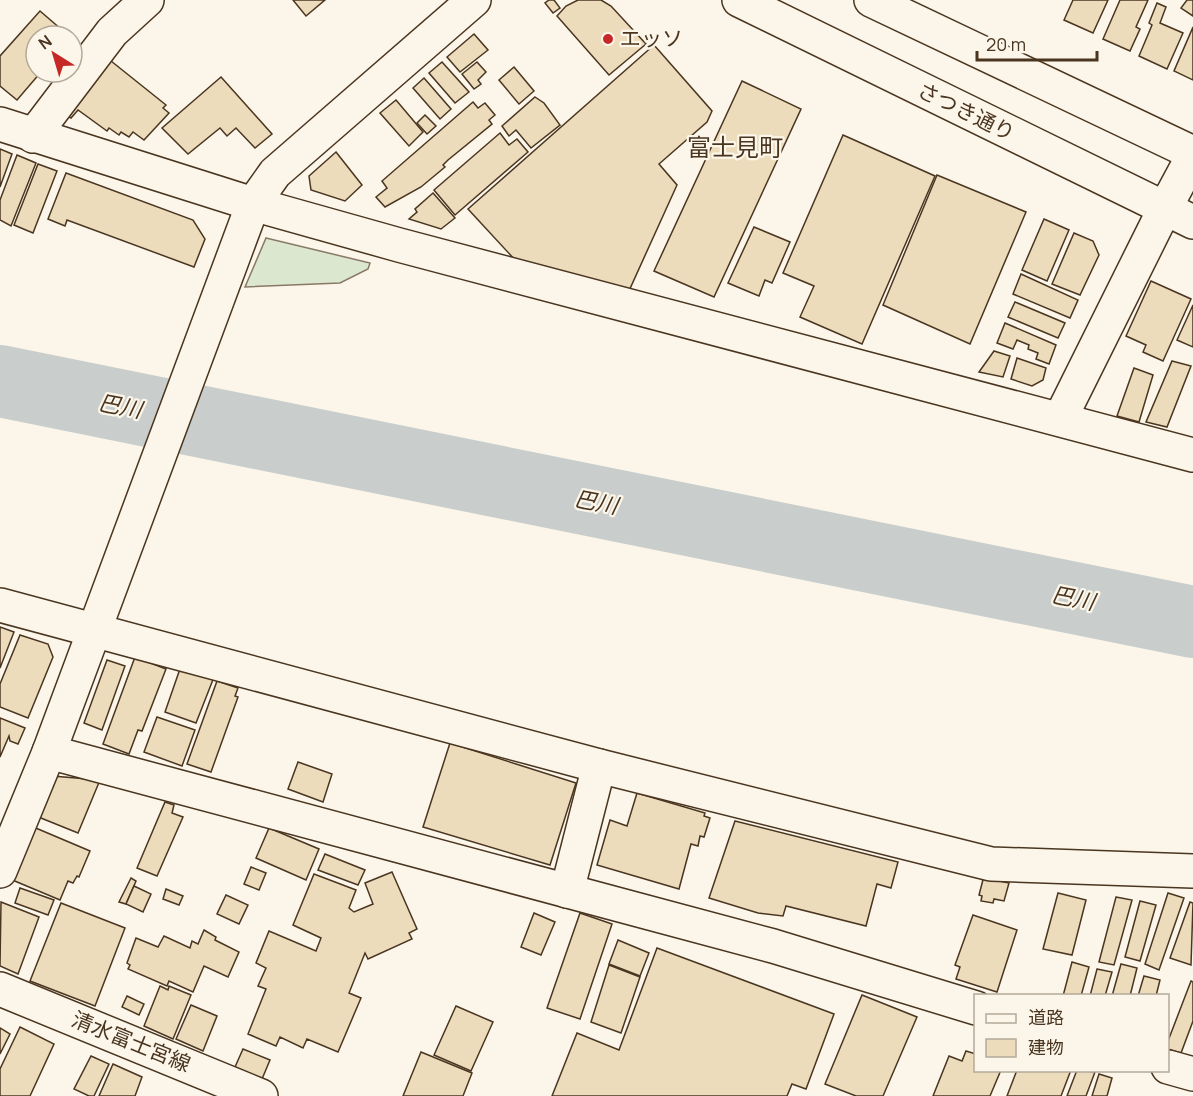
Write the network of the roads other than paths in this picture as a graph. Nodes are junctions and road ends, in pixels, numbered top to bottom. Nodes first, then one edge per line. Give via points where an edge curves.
1 (147, 0) edge
2 (474, 0) edge
3 (739, 0) edge
4 (871, 0) edge
5 (0, 124) edge
6 (33, 136) junction
7 (1193, 155) edge
8 (253, 204) junction
9 (1164, 210) junction
10 (1193, 222) edge
11 (1060, 419) junction
12 (1193, 455) edge
13 (0, 605) edge
14 (96, 624) junction
15 (49, 752) junction
16 (599, 766) junction
17 (0, 871) edge
18 (1193, 871) edge
19 (567, 891) junction
20 (0, 989) edge
21 (974, 1008) edge
22 (1169, 1068) edge
23 (1193, 1074) edge
24 (261, 1096) edge

1 - 6 street via 112,32
2 - 8 street via 275,173
3 - 9 street, さつき通り
4 - 7 street
5 - 6 street
6 - 8 street
7 - 9 street
8 - 11 street
8 - 14 street
9 - 10 street, さつき通り
9 - 11 street
11 - 12 street
13 - 14 street
14 - 15 street
14 - 16 street
15 - 17 street
15 - 19 street
16 - 18 street via 991,864
16 - 19 street
19 - 21 street via 773,946
20 - 24 street, 清水富士宮線
22 - 23 street

